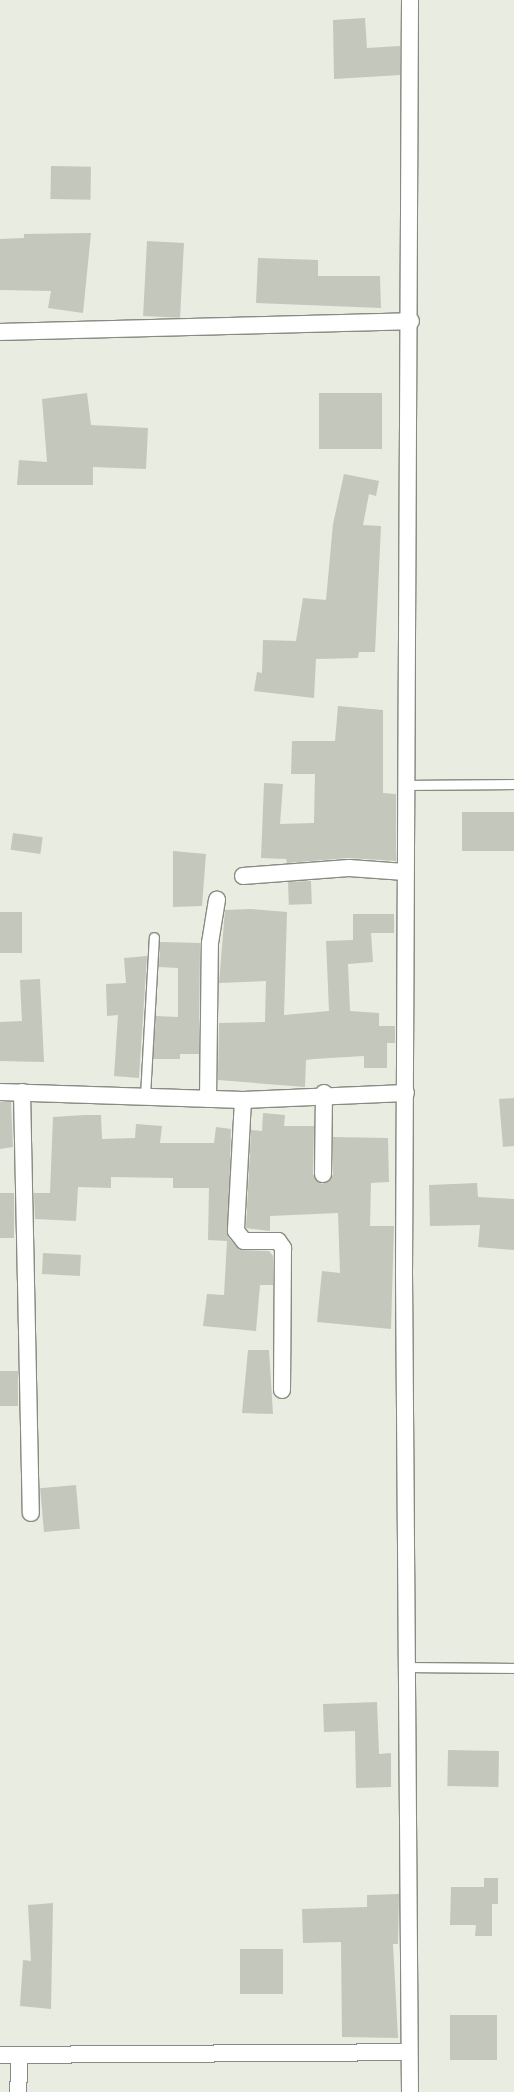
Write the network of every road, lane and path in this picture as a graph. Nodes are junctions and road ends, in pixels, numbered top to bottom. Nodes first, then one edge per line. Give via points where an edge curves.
1 (410, 0) edge
2 (411, 321) junction
3 (0, 332) edge
4 (514, 784) edge
5 (407, 785) junction
6 (405, 872) junction
7 (243, 876) dead end
8 (216, 900) dead end
9 (154, 938) dead end
10 (0, 1092) edge
11 (22, 1092) junction
12 (324, 1093) junction
13 (406, 1093) junction
14 (145, 1096) junction
15 (208, 1099) junction
16 (243, 1100) junction
17 (323, 1174) dead end
18 (282, 1390) dead end
19 (31, 1514) dead end
20 (408, 1667) junction
21 (514, 1668) edge
22 (409, 2052) junction
23 (0, 2055) edge
24 (20, 2055) junction
25 (18, 2092) edge
26 (410, 2092) edge

1 - 2 street
2 - 3 street
2 - 5 street
4 - 5 lane
5 - 6 street
6 - 7 street via 349,868
6 - 13 street
8 - 15 street via 210,943
9 - 14 lane
10 - 11 street
11 - 14 street
11 - 19 street
12 - 13 street
12 - 16 street
12 - 17 street
13 - 20 street
14 - 15 street
15 - 16 street
16 - 18 street via 236,1231 244,1240 278,1241 282,1248
20 - 21 lane
20 - 22 street
22 - 24 street
22 - 26 street
23 - 24 street
24 - 25 street

